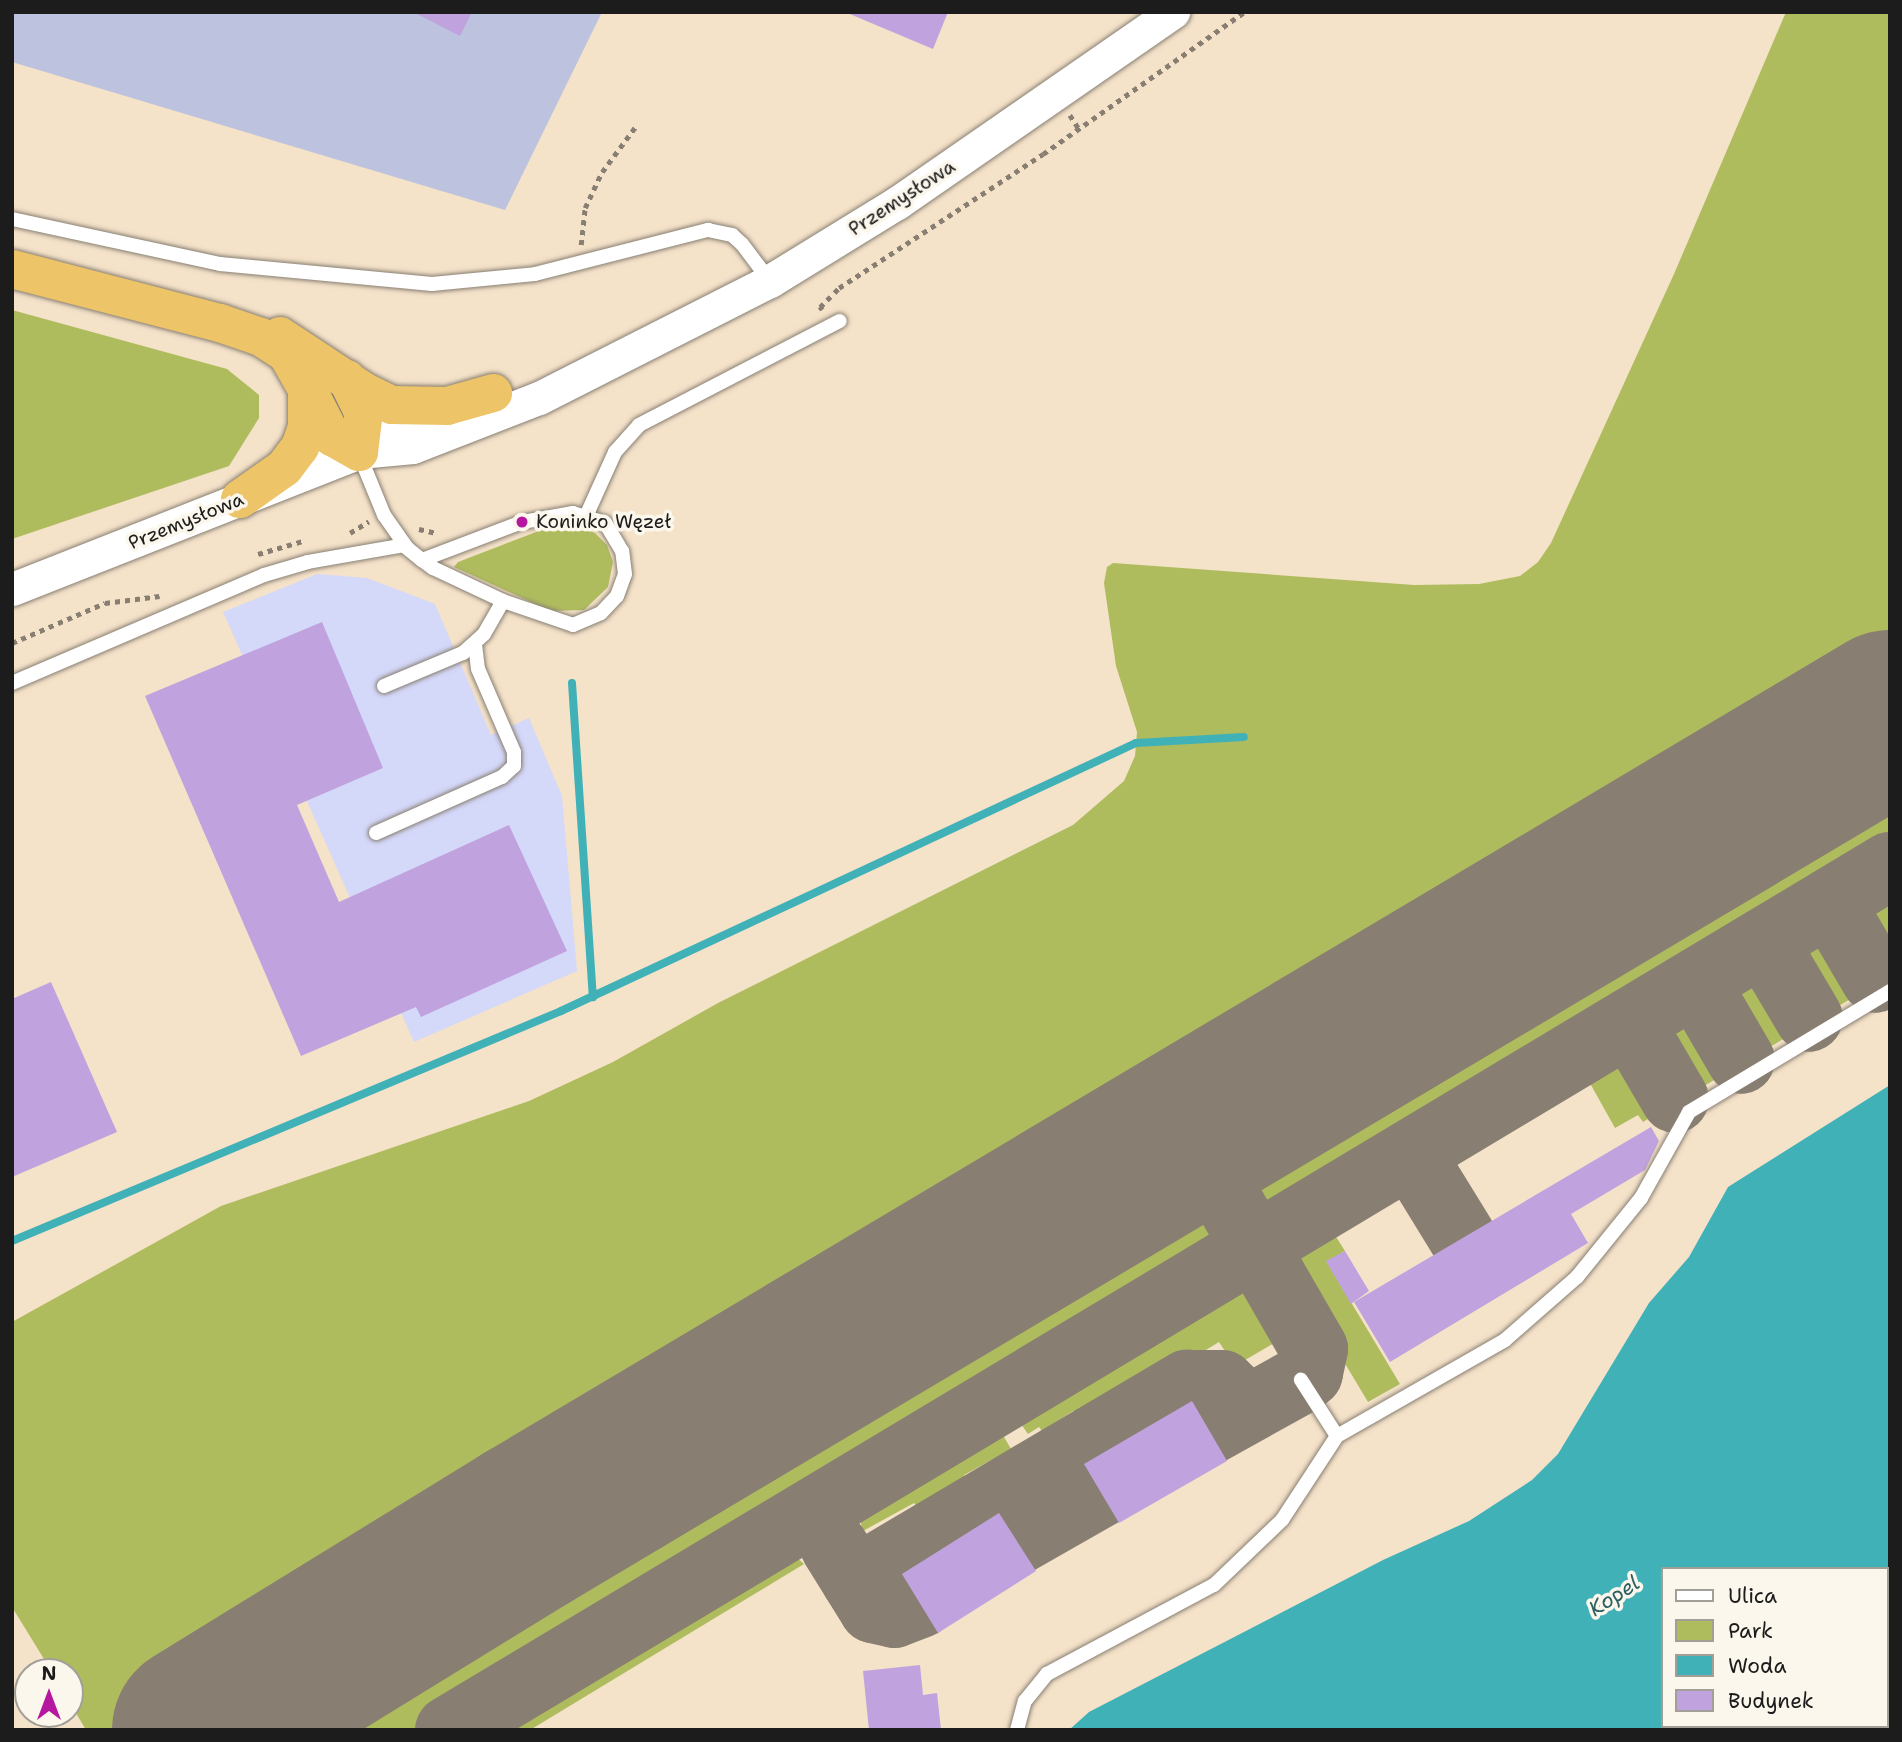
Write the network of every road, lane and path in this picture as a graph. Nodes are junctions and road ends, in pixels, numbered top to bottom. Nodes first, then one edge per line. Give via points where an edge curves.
1 (1173, 12) edge
2 (1244, 12) edge
3 (636, 127) dead end
4 (12, 219) edge
5 (584, 263) junction
6 (12, 269) edge
7 (770, 281) junction
8 (220, 323) junction
9 (835, 324) joint
10 (615, 357) junction
11 (347, 379) junction
12 (307, 389) junction
13 (493, 393) junction
14 (359, 452) junction
15 (240, 499) junction
16 (587, 514) junction
17 (369, 521) dead end
18 (343, 535) dead end
19 (309, 540) dead end
20 (405, 545) junction
21 (247, 559) dead end
22 (422, 560) junction
23 (12, 589) edge
24 (171, 591) dead end
25 (503, 601) junction
26 (12, 643) edge
27 (475, 645) junction
28 (12, 683) edge
29 (384, 686) dead end
30 (376, 834) dead end
31 (1890, 991) edge
32 (1301, 1380) dead end
33 (1337, 1436) junction
34 (1017, 1730) edge

1 - 7 street, Przemysłowa via 897,203
2 - 9 path via 1043,154 839,288 820,307
3 - 5 path via 602,172 585,208 581,224
4 - 5 lane via 179,257 387,282 502,280
5 - 7 lane via 708,230 732,235 743,244
6 - 8 highway
7 - 10 street, Przemysłowa
8 - 11 highway via 282,336
8 - 12 highway via 277,346 296,366
9 - 16 lane via 639,425 615,452
10 - 13 street, Przemysłowa
10 - 14 street, Przemysłowa via 575,383 413,447
11 - 13 highway via 383,402 414,408 447,406
11 - 14 highway via 363,406
12 - 14 highway via 332,437
12 - 15 highway via 309,419 300,447 284,468
13 - 14 street, Przemysłowa via 401,423
14 - 15 street, Przemysłowa
14 - 20 lane via 384,515
15 - 23 street, Przemysłowa
16 - 22 lane via 547,515
16 - 25 lane via 605,523 622,551 625,574 609,605 573,625
17 - 18 path
19 - 21 path via 285,543
20 - 22 lane
20 - 28 lane via 308,562 264,575
22 - 25 lane
24 - 26 path via 105,603
25 - 27 lane
27 - 29 lane
27 - 30 lane via 478,669 514,752 514,766 502,777
31 - 33 lane via 1689,1112 1641,1198 1577,1277 1505,1340
32 - 33 lane
33 - 34 lane via 1282,1520 1237,1567 1189,1599 1047,1674 1025,1701

